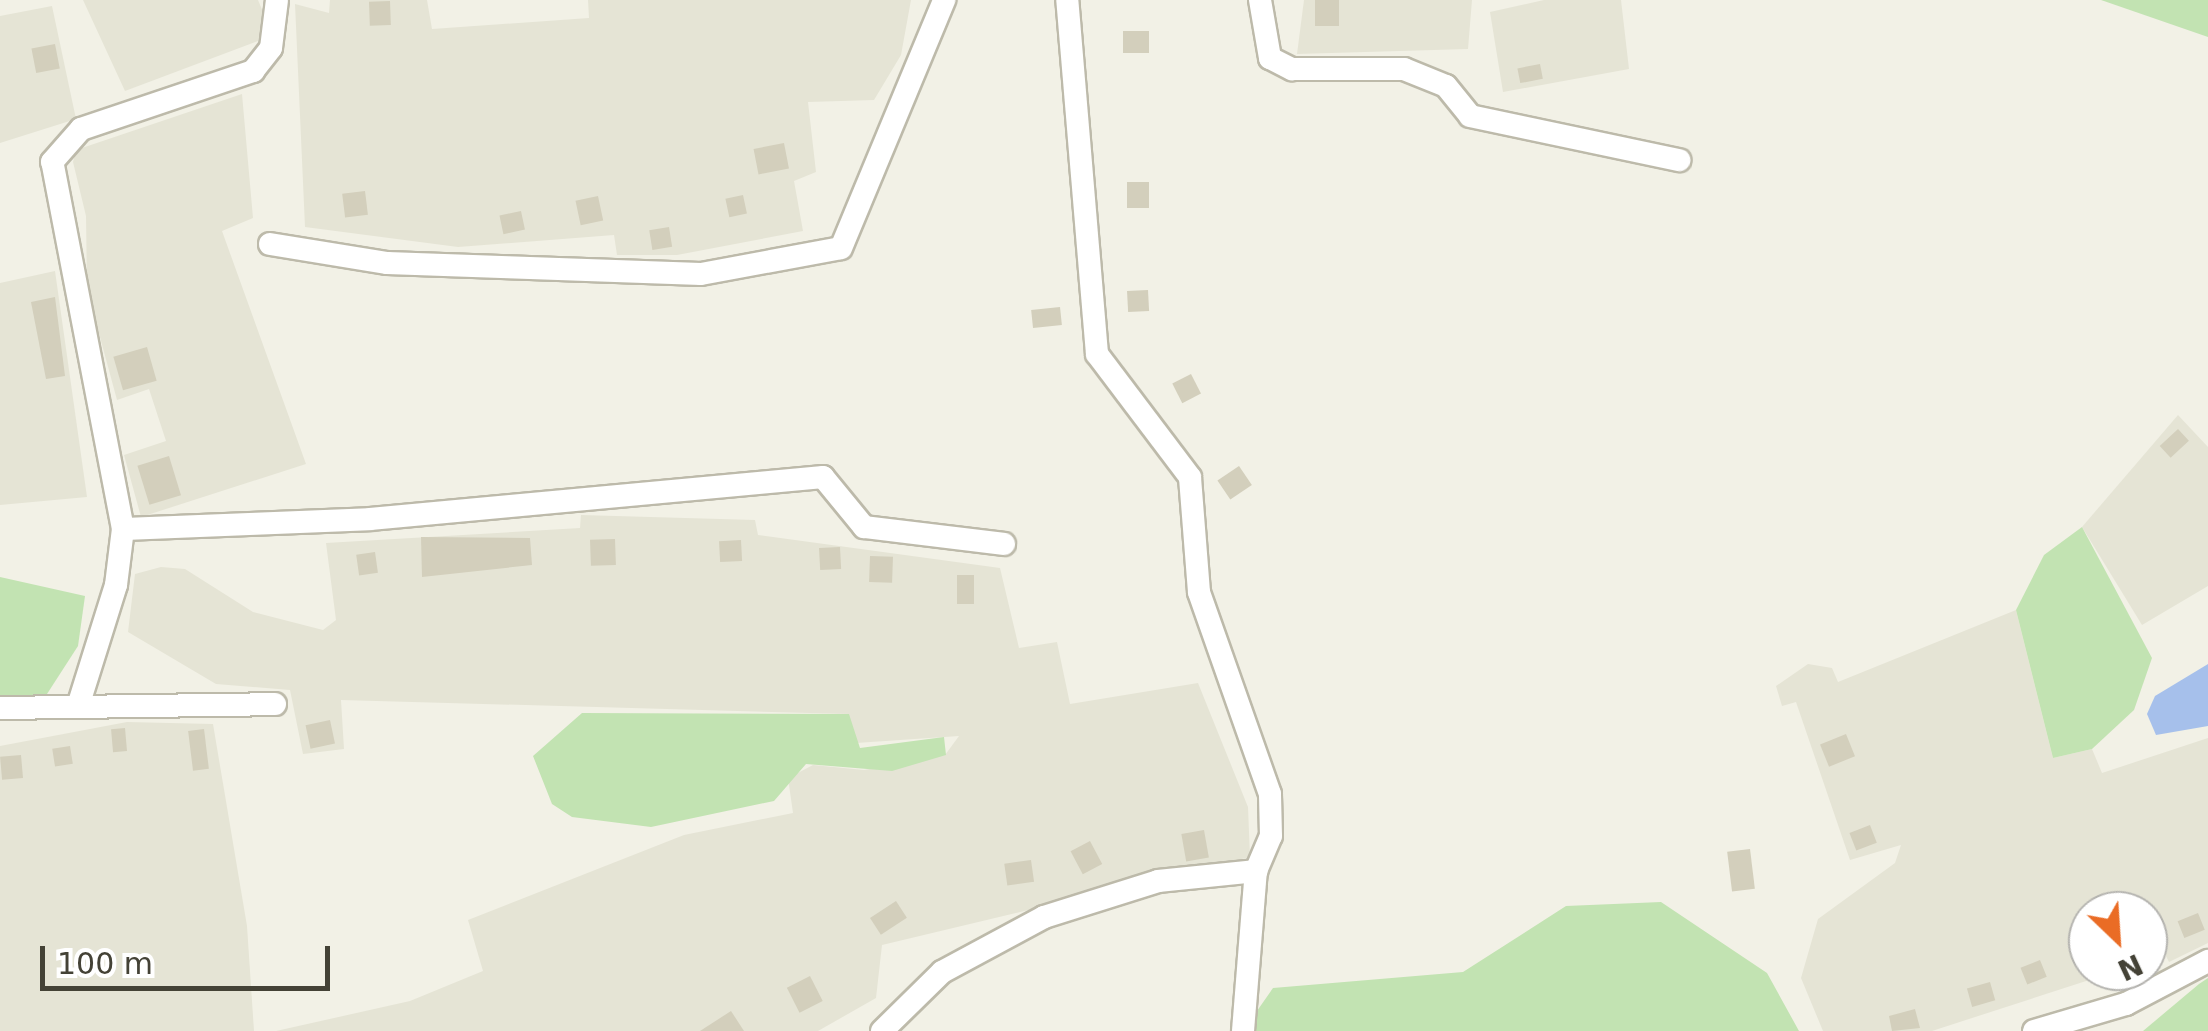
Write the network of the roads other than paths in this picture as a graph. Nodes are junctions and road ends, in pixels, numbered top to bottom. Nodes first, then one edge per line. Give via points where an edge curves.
1 (277, 0) edge
2 (944, 0) edge
3 (1068, 0) edge
4 (1260, 0) edge
5 (1678, 160) dead end
6 (270, 244) dead end
7 (123, 530) junction
8 (1004, 544) dead end
9 (79, 703) junction
10 (275, 704) dead end
11 (0, 708) edge
12 (1256, 871) junction
13 (2208, 961) edge
14 (882, 1031) edge
15 (1243, 1031) edge
16 (2034, 1031) edge

1 - 7 street via 271,48 253,71 81,129 52,162
2 - 6 street via 841,248 702,274 386,263
3 - 12 street via 1096,354 1190,476 1199,592 1270,794 1271,836
4 - 5 street via 1270,58 1292,69 1404,69 1446,86 1470,116
7 - 8 street via 370,519 823,477 864,527
7 - 9 street via 116,585
9 - 10 street
9 - 11 street
12 - 14 street via 1158,882 1044,917 942,972
12 - 15 street
13 - 16 street via 2126,1004

